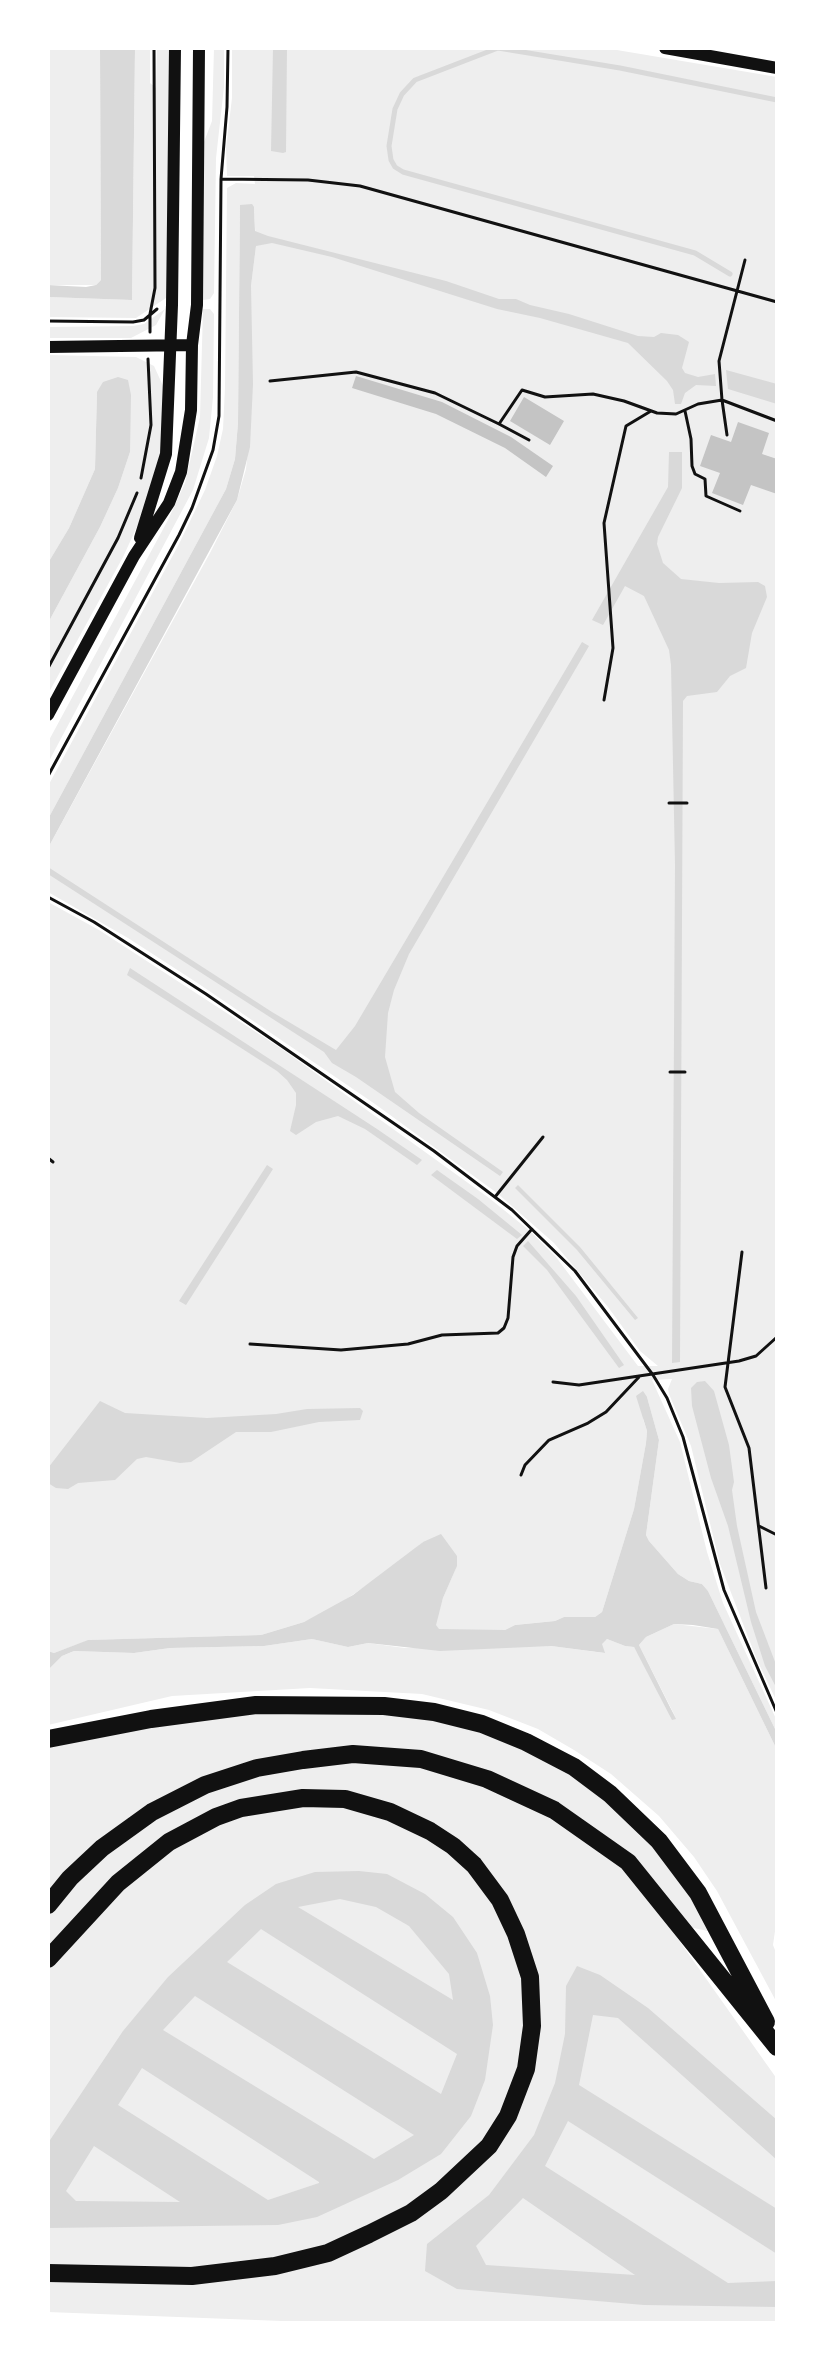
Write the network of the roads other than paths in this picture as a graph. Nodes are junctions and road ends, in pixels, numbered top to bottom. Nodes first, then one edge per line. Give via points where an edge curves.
1 (175, 48) edge
2 (199, 48) edge
3 (665, 48) edge
4 (777, 68) edge
5 (192, 345) junction
6 (170, 346) junction
7 (48, 347) edge
8 (134, 556) junction
9 (48, 715) edge
10 (48, 1739) edge
11 (48, 1905) edge
12 (48, 1959) edge
13 (777, 2044) edge
14 (48, 2273) edge

1 - 6 street
2 - 5 street via 197,305
3 - 4 street
5 - 6 street
5 - 8 street via 191,410 181,472 169,503
6 - 7 street
6 - 8 street via 166,454
8 - 9 street
10 - 13 highway via 256,1705 346,1705 434,1712 526,1742 574,1767 659,1841 698,1893
11 - 13 highway via 102,1848 152,1812 205,1785 303,1760 353,1754 421,1759 487,1779 554,1810 628,1862
12 - 14 highway via 118,1883 169,1842 241,1808 303,1798 345,1799 430,1831 474,1865 500,1900 516,1934 530,1977 532,2026 526,2069 508,2116 489,2146 411,2213 328,2253 288,2263 192,2276

